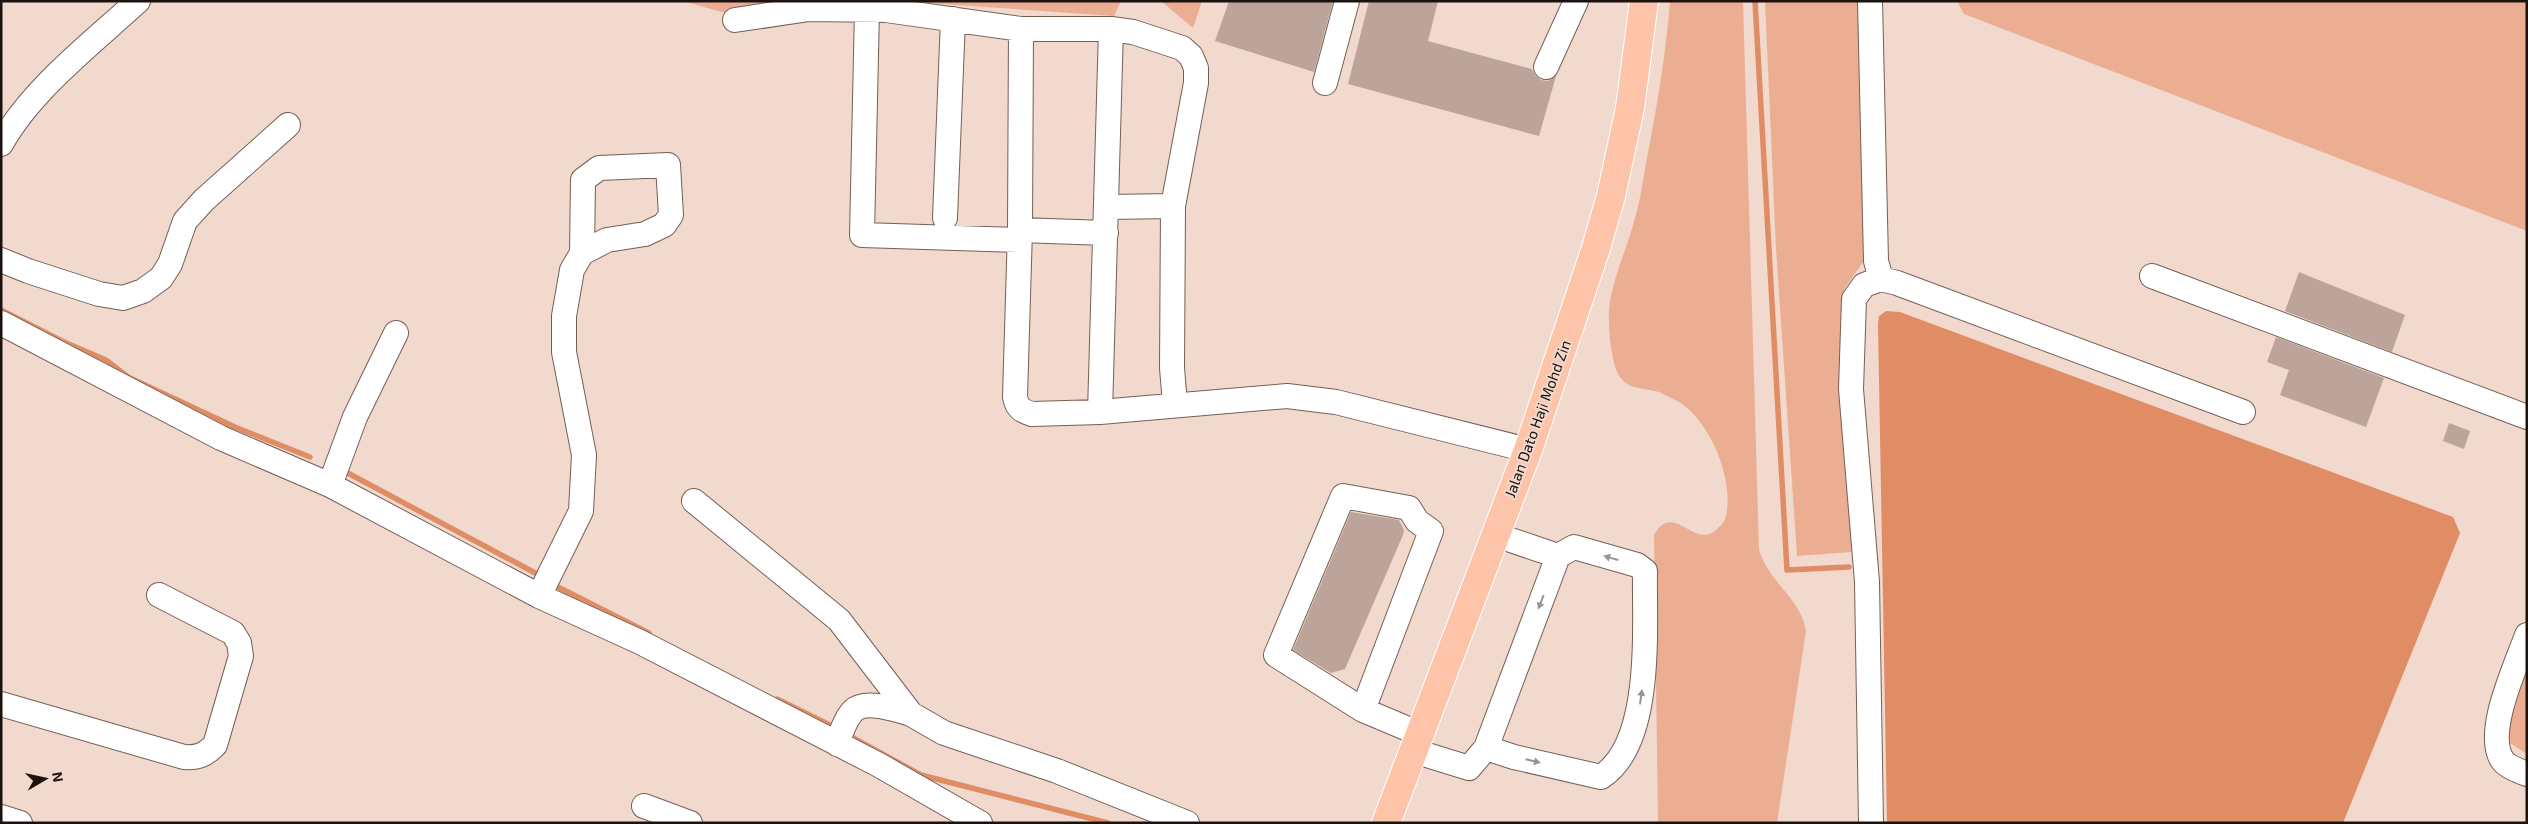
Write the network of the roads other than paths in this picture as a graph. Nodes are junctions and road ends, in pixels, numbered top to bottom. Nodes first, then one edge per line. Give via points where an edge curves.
1 (138, 1) edge
2 (1347, 1) edge
3 (1576, 1) edge
4 (1870, 1) edge
5 (1640, 3) edge
6 (867, 10) junction
7 (952, 19) junction
8 (735, 20) dead end
9 (1021, 29) junction
10 (1112, 29) junction
11 (1546, 67) dead end
12 (1325, 83) dead end
13 (288, 125) dead end
14 (1, 144) edge
15 (1107, 206) junction
16 (1173, 206) junction
17 (946, 218) dead end
18 (1106, 233) junction
19 (1020, 235) junction
20 (582, 253) junction
21 (1, 260) edge
22 (2152, 276) dead end
23 (1881, 280) junction
24 (1, 323) edge
25 (396, 333) dead end
26 (1175, 404) junction
27 (1100, 412) junction
28 (2243, 412) dead end
29 (2527, 417) edge
30 (1528, 450) junction
31 (330, 485) junction
32 (694, 501) dead end
33 (1496, 535) junction
34 (1558, 556) junction
35 (159, 595) dead end
36 (539, 596) junction
37 (2527, 635) edge
38 (1, 704) edge
39 (1363, 710) junction
40 (911, 714) junction
41 (841, 734) junction
42 (1417, 743) junction
43 (1486, 748) junction
44 (2527, 774) edge
45 (644, 806) dead end
46 (1, 817) edge
47 (965, 820) edge
48 (20, 823) edge
49 (690, 823) edge
50 (1187, 823) edge
51 (1386, 823) edge
52 (1871, 823) edge

1 - 14 street via 30,103
2 - 12 street
3 - 11 street
4 - 23 street via 1876,261
5 - 30 main road, Jalan Dato Haji Mohd Zin via 1630,108 1612,196 1571,328
6 - 7 street
6 - 8 street via 809,9
6 - 19 street via 862,235
7 - 9 street
7 - 17 street
9 - 10 street
9 - 19 street
10 - 15 street
10 - 16 street via 1133,32 1182,48 1191,56 1196,68
13 - 21 street via 185,221 170,264 161,278 143,291 123,298 100,294
15 - 16 street
15 - 18 street
16 - 26 street via 1172,368
18 - 19 street
18 - 27 street
19 - 27 street via 1016,406 1032,414
20 - 20 street via 583,180 599,168 668,165 671,215 664,225 644,234 607,240
20 - 36 street via 572,270 564,316 564,352 584,455 581,511
22 - 29 street
23 - 28 street via 1897,283
23 - 52 street via 1864,286 1854,299 1851,389 1867,582
24 - 31 street via 221,438
25 - 31 street via 355,417
26 - 27 street
26 - 30 street via 1287,396 1336,402
30 - 33 main road, Jalan Dato Haji Mohd Zin
31 - 36 street
32 - 40 street via 839,620
33 - 34 street
33 - 42 main road, Jalan Dato Haji Mohd Zin
34 -> 43 street
43 -> 34 street via 1601,777 1614,769 1634,731 1642,696 1645,571 1636,565 1574,548
35 - 38 street via 233,632 239,643 240,656 222,718 214,744 207,753 197,758 184,757
36 - 41 street
37 - 44 street via 2502,705 2497,738 2498,751 2504,762
39 - 39 street via 1431,531 1417,521 1409,508 1343,496 1276,655
39 - 42 street
40 - 41 street via 872,706 853,711
40 - 50 street via 944,733 1057,771
41 - 47 street via 879,765
42 - 43 street via 1469,768
42 - 51 main road, Jalan Dato Haji Mohd Zin
45 - 49 street
46 - 48 street

